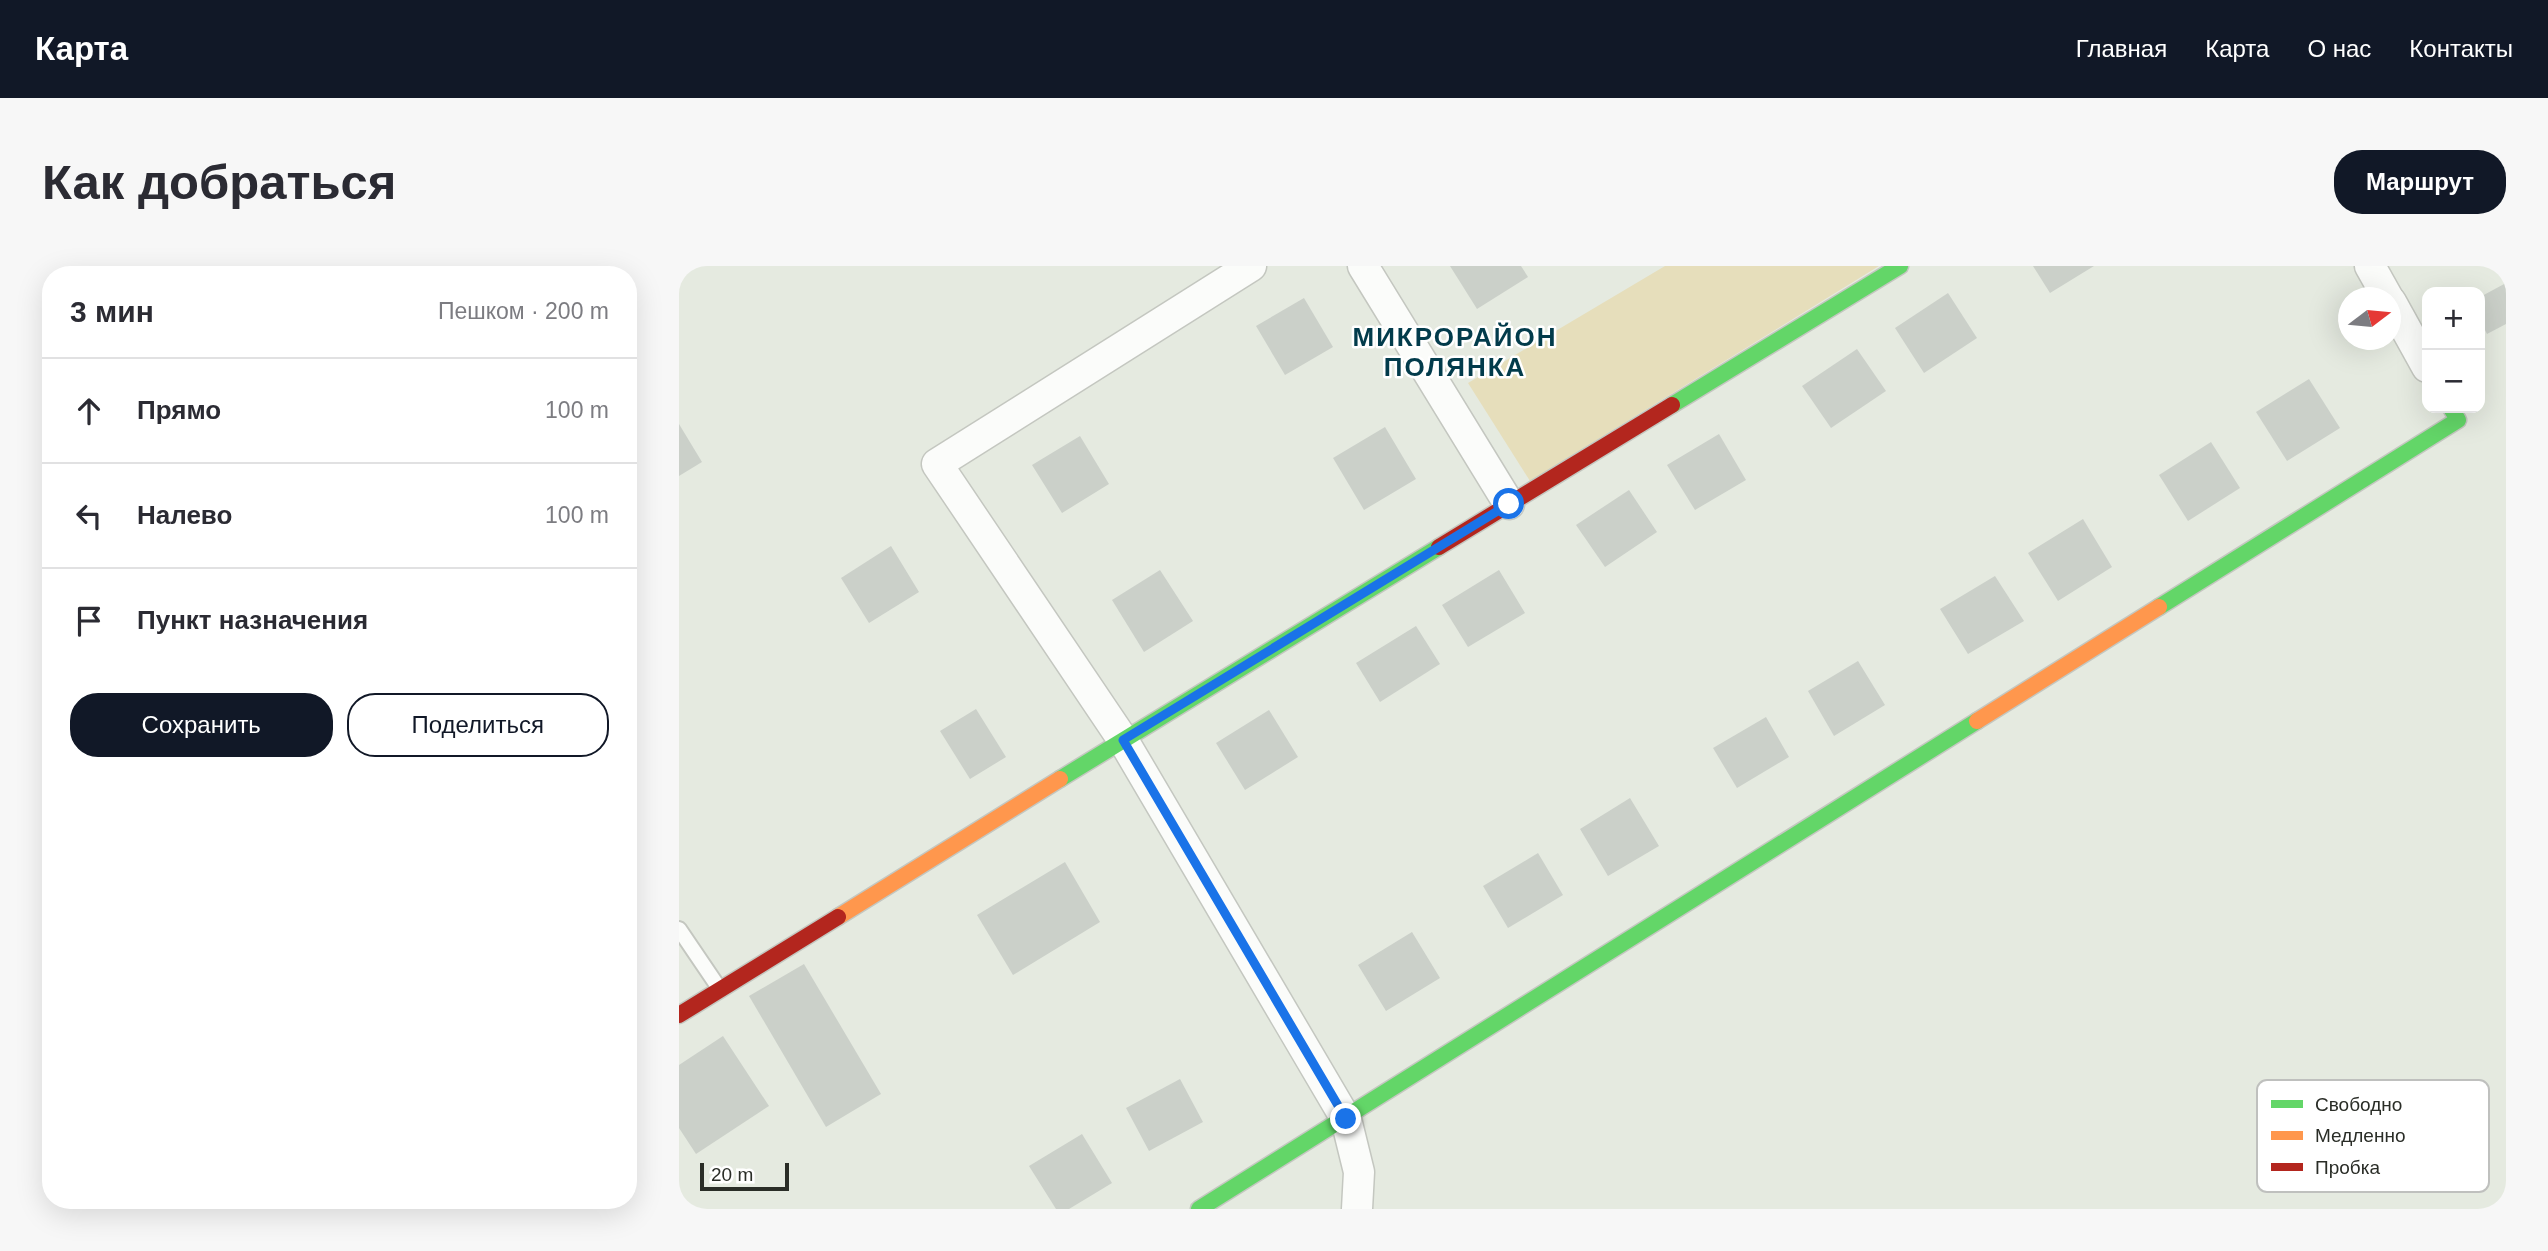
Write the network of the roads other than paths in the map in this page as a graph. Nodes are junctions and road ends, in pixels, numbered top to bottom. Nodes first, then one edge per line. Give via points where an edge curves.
1 (1251, 266) edge
2 (1363, 266) edge
3 (1899, 266) edge
4 (2370, 266) edge
5 (2382, 287) edge
6 (2401, 320) edge
7 (2422, 358) edge
8 (2454, 413) edge
9 (1509, 504) junction
10 (1123, 740) junction
11 (679, 929) edge
12 (720, 989) junction
13 (679, 1015) edge
14 (1346, 1119) junction
15 (1199, 1209) edge
16 (1357, 1209) edge

1 - 10 street via 937,464
2 - 9 street
3 - 9 street
4 - 5 street
6 - 7 street
8 - 14 street via 2458,420
9 - 10 street
10 - 12 street
10 - 14 street
11 - 12 lane
12 - 13 street
14 - 15 street
14 - 16 street via 1359,1172

